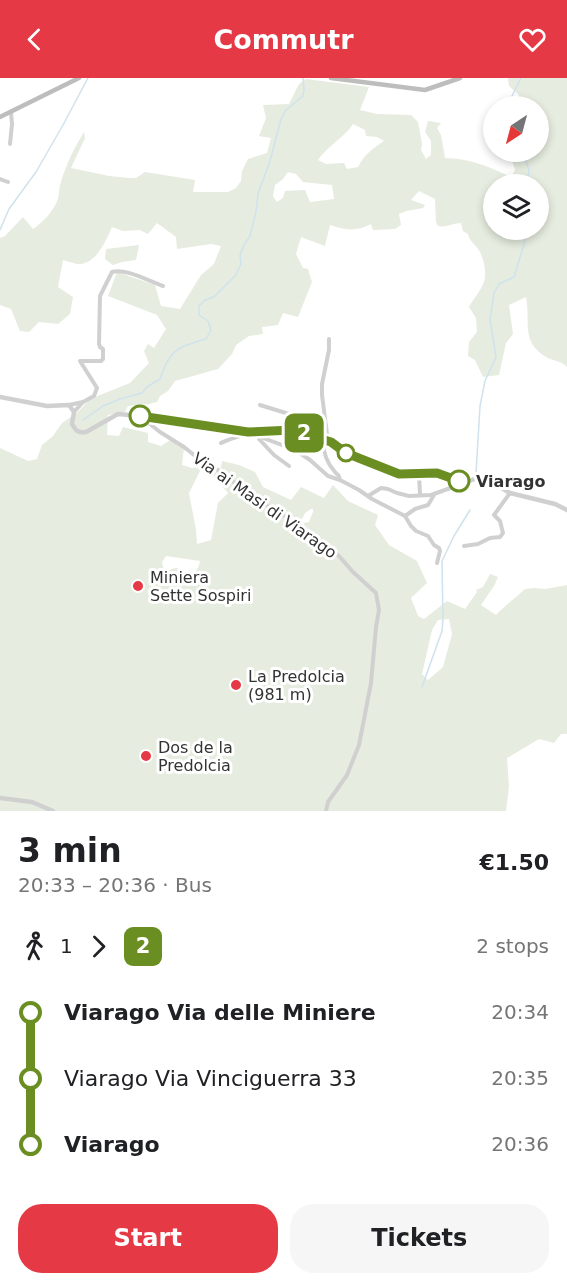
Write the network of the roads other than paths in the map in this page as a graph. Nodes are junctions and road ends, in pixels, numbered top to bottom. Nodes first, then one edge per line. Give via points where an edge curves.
1 (79, 78) edge
2 (331, 78) edge
3 (460, 78) edge
4 (11, 112) junction
5 (0, 117) edge
6 (10, 144) dead end
7 (0, 179) edge
8 (8, 182) dead end
9 (163, 285) dead end
10 (329, 339) dead end
11 (0, 397) edge
12 (83, 402) junction
13 (69, 405) junction
14 (260, 405) dead end
15 (74, 412) junction
16 (139, 416) junction
17 (248, 432) junction
18 (258, 435) junction
19 (311, 436) junction
20 (325, 440) junction
21 (221, 443) dead end
22 (289, 466) dead end
23 (419, 474) junction
24 (340, 480) junction
25 (467, 482) junction
26 (510, 493) junction
27 (435, 494) junction
28 (420, 495) junction
29 (368, 496) junction
30 (567, 510) edge
31 (405, 516) junction
32 (464, 546) dead end
33 (437, 563) dead end
34 (0, 798) edge
35 (53, 811) edge
36 (326, 811) edge

1 - 4 main road
2 - 3 main road via 425,90
4 - 5 main road
4 - 6 street
7 - 8 street
9 - 12 street via 126,272 112,272 100,296 99,344 103,359 80,361 98,388 94,396
10 - 20 street via 322,384
11 - 13 street via 47,406
12 - 13 street
12 - 15 street
13 - 15 street
14 - 19 street via 289,414
15 - 16 street via 72,424 81,432 118,414
16 - 17 street
16 - 36 street, Via ai Masi di Viarago via 302,527 376,593 379,610 371,683 359,745
17 - 18 street
17 - 19 street via 293,430
17 - 21 street
18 - 22 street
18 - 24 street via 295,450 328,476
19 - 20 street
20 - 23 street via 399,474
20 - 24 street via 323,451
23 - 25 street via 437,473
23 - 28 street
24 - 29 street
25 - 26 street via 482,476
25 - 27 street
26 - 30 street
26 - 32 street via 494,515 500,521 500,537
27 - 28 street
27 - 31 street via 428,505
28 - 29 street via 397,494 381,488
29 - 31 street
31 - 33 street via 416,531 428,536 439,549
34 - 35 street via 32,802

